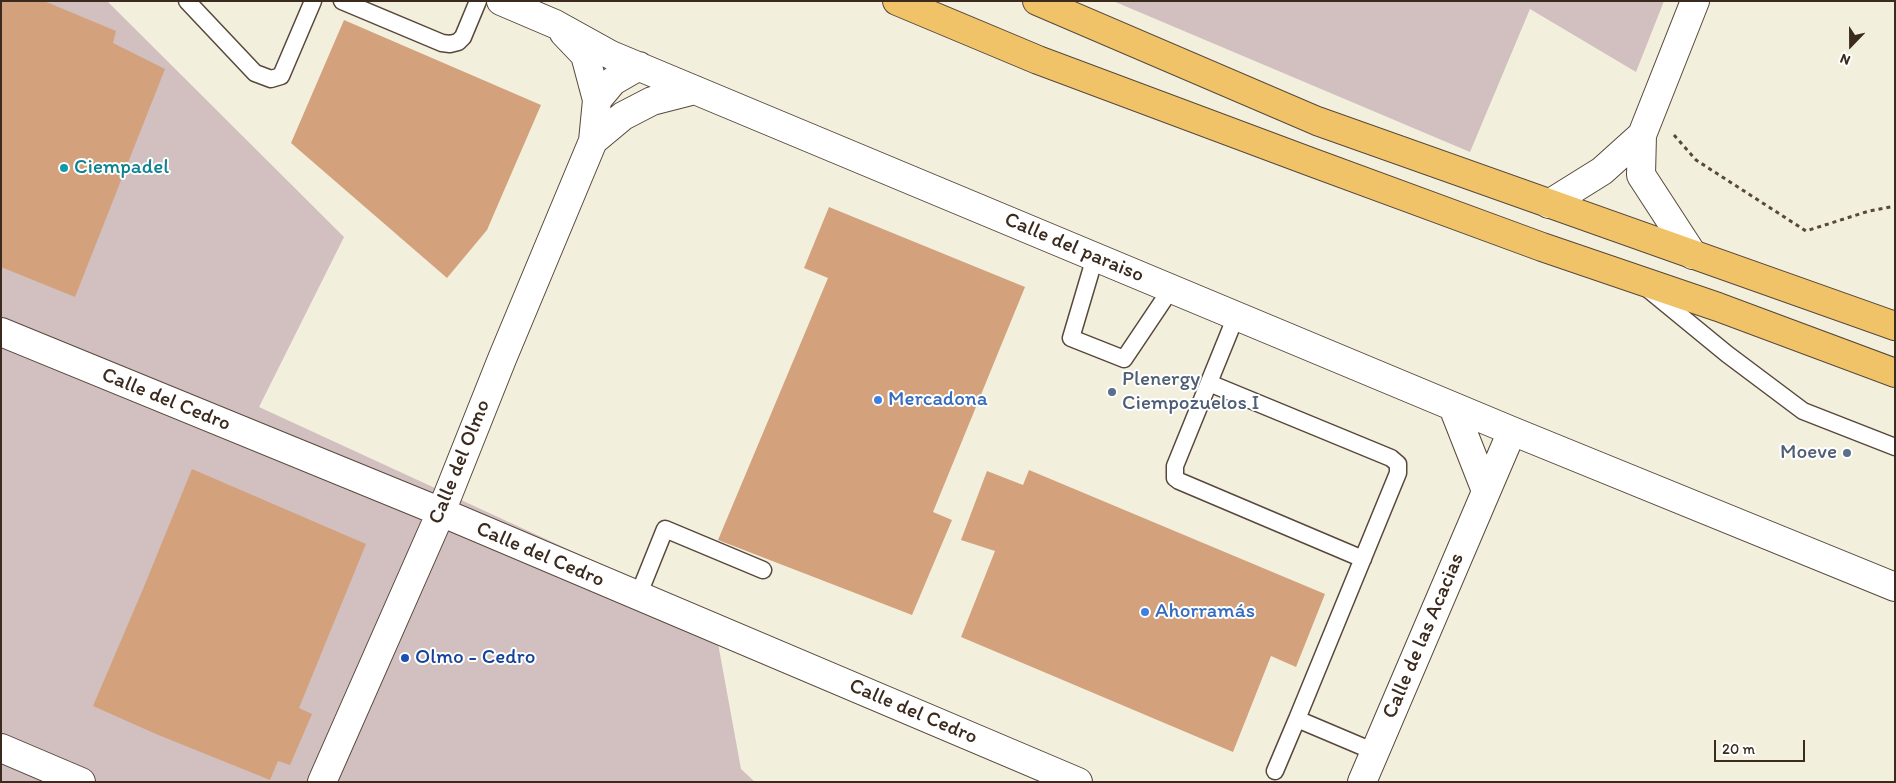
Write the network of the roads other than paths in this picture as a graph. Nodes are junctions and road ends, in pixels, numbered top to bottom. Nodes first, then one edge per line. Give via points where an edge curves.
1 (187, 1) edge
2 (313, 1) edge
3 (342, 1) edge
4 (478, 1) edge
5 (501, 1) edge
6 (897, 1) edge
7 (1695, 1) edge
8 (1048, 3) edge
9 (555, 24) junction
10 (639, 66) junction
11 (695, 90) junction
12 (597, 100) junction
13 (1647, 123) junction
14 (593, 141) junction
15 (1549, 204) junction
16 (1693, 255) junction
17 (1096, 257) junction
18 (1633, 278) junction
19 (1171, 289) junction
20 (1236, 316) junction
21 (1895, 326) edge
22 (1, 332) edge
23 (1895, 373) edge
24 (1209, 383) junction
25 (1453, 407) junction
26 (1512, 431) junction
27 (1895, 447) edge
28 (1486, 491) junction
29 (441, 512) junction
30 (1363, 559) junction
31 (763, 570) dead end
32 (1895, 587) edge
33 (638, 596) junction
34 (1297, 719) junction
35 (1, 748) edge
36 (1375, 752) junction
37 (1275, 771) dead end
38 (81, 782) edge
39 (322, 782) edge
40 (1078, 782) edge
41 (1362, 782) edge

1 - 2 lane via 255,73 271,79 280,76
3 - 4 lane via 450,44 463,36
5 - 9 street, Calle del paraiso
6 - 18 main road via 1038,60 1293,156
7 - 13 street
8 - 15 main road via 1317,121
9 - 10 street, Calle del paraiso via 611,55
9 - 12 street, Calle del Olmo via 585,55
10 - 11 street, Calle del paraiso
10 - 12 street via 613,81
11 - 14 street, Calle del Olmo via 652,101 623,116
11 - 17 street, Calle del paraiso
12 - 14 street, Calle del Olmo
13 - 15 street via 1602,171
13 - 16 street via 1641,175
14 - 29 street, Calle del Olmo
15 - 16 main road
16 - 21 main road
17 - 19 street, Calle del paraiso
17 - 19 lane via 1072,338 1124,359
18 - 23 main road
18 - 27 lane via 1803,411
19 - 20 street, Calle del paraiso
20 - 24 lane
20 - 25 street, Calle del paraiso
22 - 29 street, Calle del Cedro
24 - 30 lane via 1175,466 1175,478
24 - 30 lane via 1391,458 1398,464 1398,472
25 - 26 street, Calle del paraiso
25 - 28 street
26 - 28 street, Calle de las Acacias
26 - 32 street, Calle del paraiso
28 - 36 street, Calle de las Acacias
29 - 33 street, Calle del Cedro
29 - 39 street, Calle del Olmo
30 - 34 lane
31 - 33 lane via 665,530
33 - 40 street, Calle del Cedro
34 - 36 lane
34 - 37 lane
35 - 38 street
36 - 41 street, Calle de las Acacias

